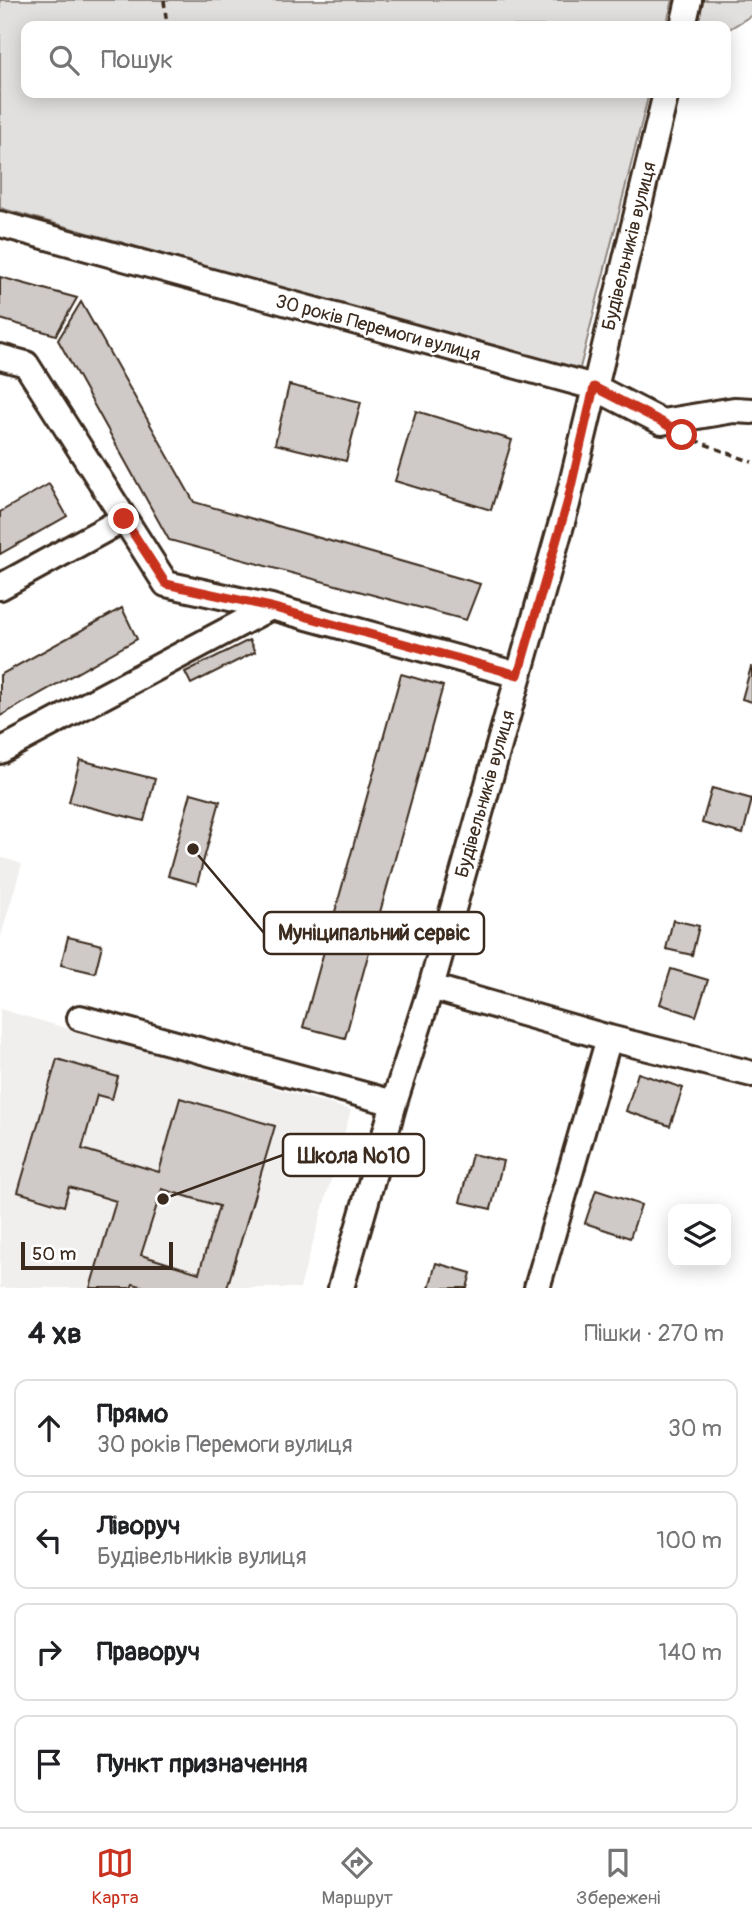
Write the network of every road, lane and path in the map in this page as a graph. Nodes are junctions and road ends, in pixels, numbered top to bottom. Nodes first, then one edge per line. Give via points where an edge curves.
1 (164, 0) edge
2 (689, 0) edge
3 (166, 21) edge
4 (684, 21) edge
5 (665, 98) edge
6 (0, 224) edge
7 (0, 357) edge
8 (594, 387) junction
9 (752, 411) edge
10 (693, 439) dead end
11 (752, 462) edge
12 (124, 519) junction
13 (0, 587) edge
14 (271, 607) junction
15 (518, 675) junction
16 (0, 751) edge
17 (431, 987) junction
18 (80, 1018) dead end
19 (609, 1038) junction
20 (752, 1074) edge
21 (394, 1103) junction
22 (341, 1288) edge
23 (537, 1288) edge

1 - 3 path
2 - 4 street
5 - 8 street, Будівельників вулиця
6 - 8 street, 30 років Перемоги вулиця
7 - 12 street via 26,364
8 - 9 street, 30 років Перемоги вулиця via 662,422
8 - 15 street, Будівельників вулиця via 567,504
10 - 11 path
12 - 13 street
12 - 14 street via 166,584
14 - 15 street
14 - 16 street
15 - 17 street, Будівельників вулиця
17 - 19 street
17 - 21 street, Будівельників вулиця
18 - 21 street
19 - 20 street
19 - 23 street
21 - 22 street, Будівельників вулиця

